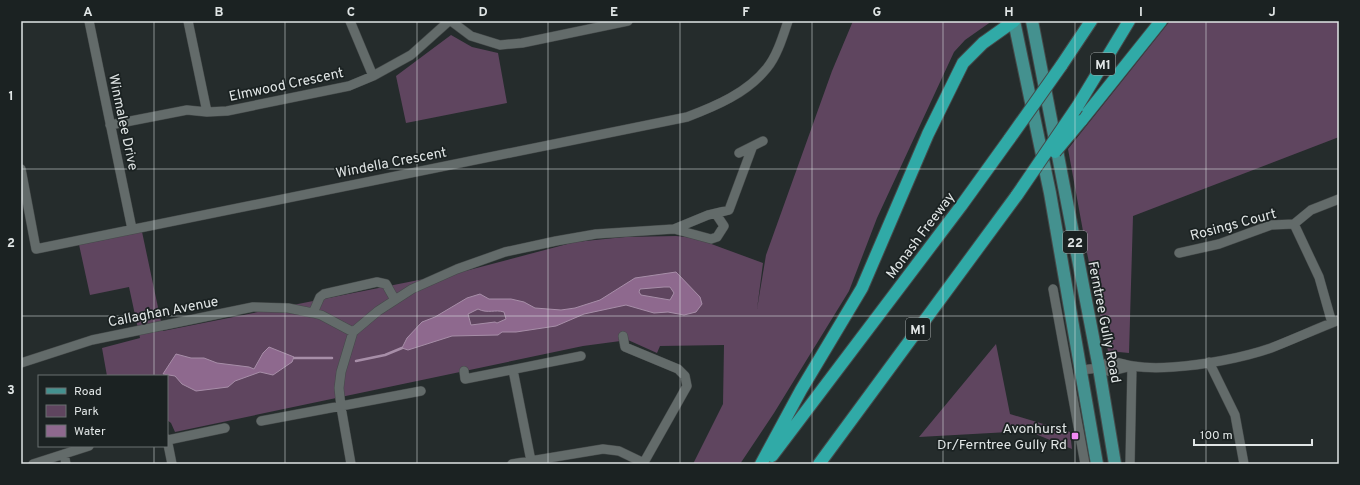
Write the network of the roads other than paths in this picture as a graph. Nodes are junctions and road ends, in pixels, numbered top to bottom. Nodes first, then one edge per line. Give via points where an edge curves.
1 (89, 21) edge
2 (188, 21) edge
3 (350, 21) edge
4 (450, 21) edge
5 (628, 21) edge
6 (788, 21) edge
7 (1014, 21) edge
8 (1032, 21) edge
9 (1092, 21) edge
10 (1129, 21) edge
11 (1162, 21) edge
12 (373, 76) junction
13 (207, 112) junction
14 (110, 125) junction
15 (763, 141) dead end
16 (752, 148) junction
17 (739, 154) dead end
18 (21, 169) edge
19 (1017, 195) junction
20 (1339, 199) edge
21 (729, 210) junction
22 (716, 214) junction
23 (1294, 224) junction
24 (724, 226) junction
25 (132, 229) junction
26 (674, 229) junction
27 (1179, 253) dead end
28 (1053, 289) dead end
29 (395, 300) junction
30 (313, 314) junction
31 (1336, 322) edge
32 (353, 332) junction
33 (623, 336) dead end
34 (581, 356) dead end
35 (1209, 362) junction
36 (21, 363) edge
37 (1132, 366) junction
38 (1099, 368) junction
39 (513, 370) junction
40 (1081, 370) junction
41 (464, 371) dead end
42 (421, 391) dead end
43 (1086, 402) junction
44 (341, 407) junction
45 (1076, 419) junction
46 (261, 421) dead end
47 (225, 428) dead end
48 (168, 439) edge
49 (168, 444) edge
50 (86, 447) edge
51 (64, 454) junction
52 (531, 461) junction
53 (33, 464) edge
54 (66, 464) edge
55 (172, 464) edge
56 (351, 464) edge
57 (512, 464) edge
58 (644, 464) edge
59 (761, 464) edge
60 (766, 464) edge
61 (819, 464) edge
62 (1084, 464) edge
63 (1097, 464) edge
64 (1115, 464) edge
65 (1130, 464) edge
66 (1244, 464) edge

1 - 14 street, Winmalee Drive
2 - 13 street
3 - 12 street
4 - 5 street via 471,36 500,45 522,43
4 - 12 street, Elmwood Crescent via 411,55
6 - 25 street, Windella Crescent via 768,68 752,84 717,106 687,117
7 - 40 main road, 22 via 1050,193
7 - 59 highway via 979,47 963,63 928,134 862,288
8 - 38 main road, Ferntree Gully Road / 22
9 - 60 highway, Monash Freeway / M1, bridge via 961,206
10 - 19 highway, M1, bridge via 1077,107
11 - 19 highway, bridge
12 - 13 street, Elmwood Crescent via 349,86 227,111
13 - 14 street, Elmwood Crescent via 187,110
14 - 25 street, Winmalee Drive
15 - 16 street
16 - 17 street
16 - 21 street
18 - 25 street, Windella Crescent via 36,249
19 - 61 highway, M1
20 - 23 street via 1311,210
21 - 22 street
21 - 24 street
22 - 24 street
22 - 26 street
23 - 27 street, Rosings Court via 1271,225 1219,244
23 - 31 street via 1319,277
24 - 26 street via 717,237 711,239
26 - 29 street via 596,234 506,252 457,269 412,289
28 - 45 street
29 - 30 street via 386,284 377,282 324,294 320,297
29 - 32 street
30 - 32 street, Callaghan Avenue
30 - 36 street, Callaghan Avenue via 288,308 254,307 92,340
31 - 35 street via 1270,348
32 - 44 street via 341,372
33 - 58 street via 625,347 678,369 685,376 687,386
34 - 39 street
35 - 37 street via 1172,367
35 - 66 street via 1235,415
37 - 38 street via 1121,362 1106,362
37 - 65 street, Ferntree Gully Road
38 - 40 street
38 - 64 main road, Ferntree Gully Road / 22
39 - 41 street via 465,379
39 - 52 street
40 - 43 main road, 22
42 - 44 street
43 - 45 street
43 - 63 main road, 22
44 - 46 street
44 - 56 street
45 - 62 street
47 - 48 street
49 - 55 street
50 - 51 street
51 - 53 street
51 - 54 street
52 - 57 street
52 - 58 street via 603,449 619,451

